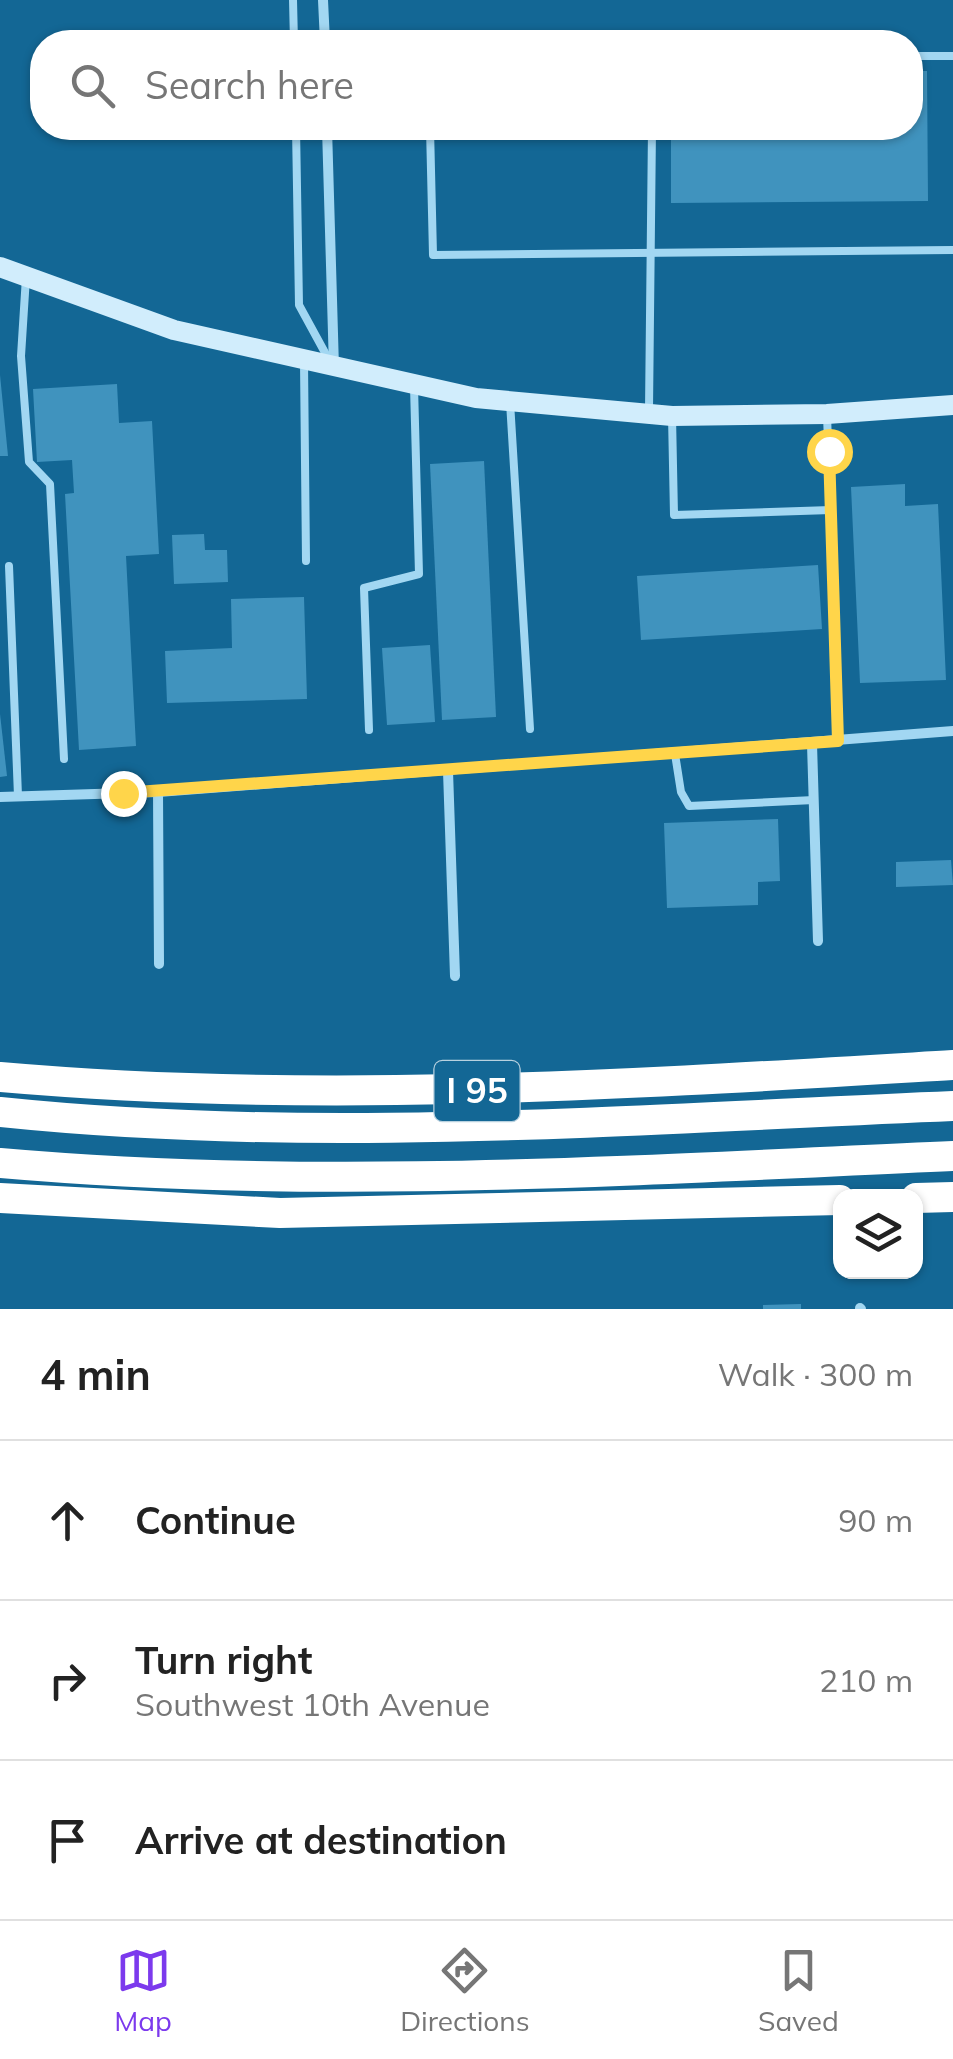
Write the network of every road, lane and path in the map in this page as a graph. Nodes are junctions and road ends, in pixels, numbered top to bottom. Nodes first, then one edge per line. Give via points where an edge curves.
1 (293, 0) edge
2 (323, 0) edge
3 (294, 30) edge
4 (324, 30) edge
5 (923, 56) edge
6 (953, 56) edge
7 (296, 140) edge
8 (327, 140) edge
9 (430, 140) edge
10 (652, 140) edge
11 (651, 250) junction
12 (953, 250) edge
13 (0, 267) edge
14 (26, 278) junction
15 (304, 362) junction
16 (334, 369) junction
17 (414, 386) junction
18 (510, 402) junction
19 (953, 406) edge
20 (649, 414) junction
21 (827, 414) junction
22 (672, 416) junction
23 (832, 510) junction
24 (306, 561) dead end
25 (9, 566) dead end
26 (530, 729) dead end
27 (369, 730) dead end
28 (953, 731) edge
29 (838, 741) junction
30 (812, 744) junction
31 (676, 754) junction
32 (64, 759) dead end
33 (448, 771) junction
34 (158, 792) junction
35 (18, 796) junction
36 (0, 797) edge
37 (814, 800) junction
38 (818, 941) dead end
39 (159, 964) dead end
40 (456, 976) dead end
41 (953, 1065) edge
42 (0, 1077) edge
43 (953, 1106) edge
44 (0, 1112) edge
45 (953, 1156) edge
46 (0, 1164) edge
47 (953, 1197) edge
48 (0, 1198) edge
49 (923, 1198) edge
50 (833, 1200) edge

1 - 3 lane
2 - 4 street
5 - 6 lane
7 - 16 lane via 299,305
8 - 16 street
9 - 11 lane via 433,255
10 - 11 lane
11 - 12 lane
11 - 20 lane
13 - 14 main road
14 - 15 main road via 174,330
14 - 32 lane via 21,356 29,462 50,484
15 - 16 main road
15 - 24 lane
16 - 17 main road
17 - 18 main road
17 - 27 lane via 419,574 364,588
18 - 20 main road
18 - 26 lane
19 - 21 main road
20 - 22 main road
21 - 22 main road
21 - 23 lane
22 - 23 lane via 674,514
23 - 29 lane
25 - 35 lane
28 - 29 street
29 - 30 street
30 - 31 street
30 - 37 street
31 - 33 street
31 - 37 lane via 689,806
33 - 34 street
33 - 40 street
34 - 35 street
34 - 39 street
35 - 36 street
37 - 38 street
41 - 42 highway, I 95 via 376,1093
43 - 44 highway via 415,1127 175,1124
45 - 46 highway via 378,1178
47 - 49 highway
48 - 50 highway via 280,1213

